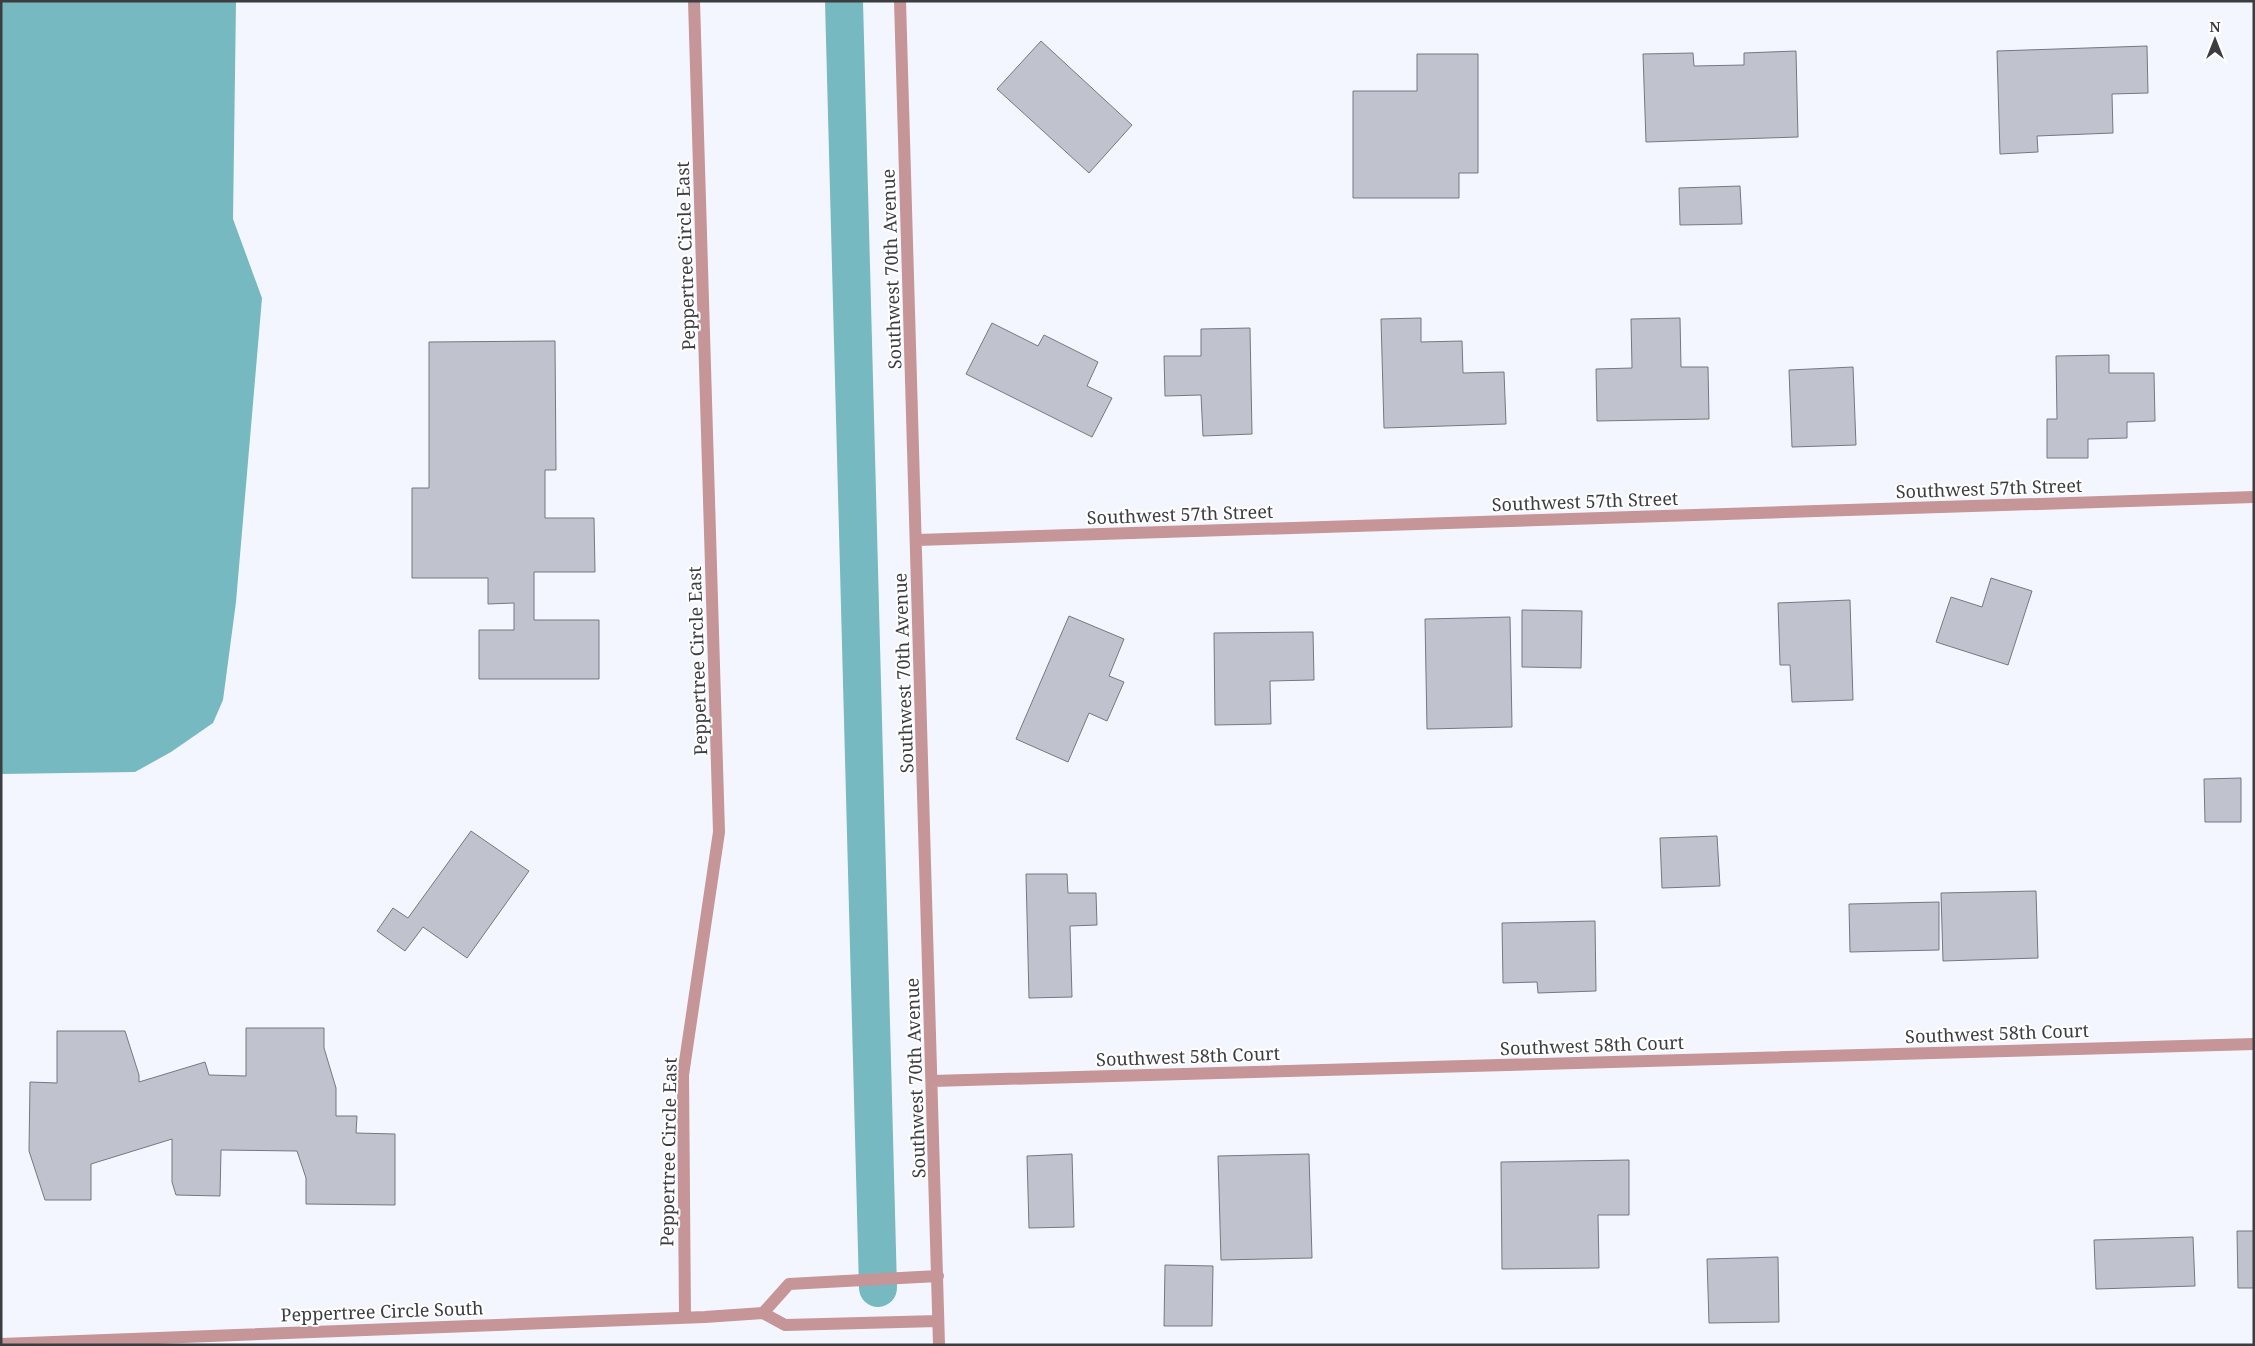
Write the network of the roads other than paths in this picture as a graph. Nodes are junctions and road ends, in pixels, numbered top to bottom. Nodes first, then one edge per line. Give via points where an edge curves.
1 (694, 1) edge
2 (900, 1) edge
3 (2254, 497) edge
4 (917, 540) junction
5 (2254, 1044) edge
6 (932, 1080) junction
7 (938, 1276) junction
8 (763, 1313) junction
9 (685, 1317) junction
10 (938, 1321) junction
11 (1, 1344) edge
12 (939, 1345) edge

1 - 9 street, Peppertree Circle East via 719,832 683,1075
2 - 4 street, Southwest 70th Avenue
3 - 4 street, Southwest 57th Street
4 - 6 street, Southwest 70th Avenue
5 - 6 street, Southwest 58th Court
6 - 7 street, Southwest 70th Avenue
7 - 8 street via 789,1284
7 - 10 street, Southwest 70th Avenue
8 - 9 street, Peppertree Circle South
8 - 10 street via 785,1325
9 - 11 street, Peppertree Circle South
10 - 12 street, Southwest 70th Avenue

